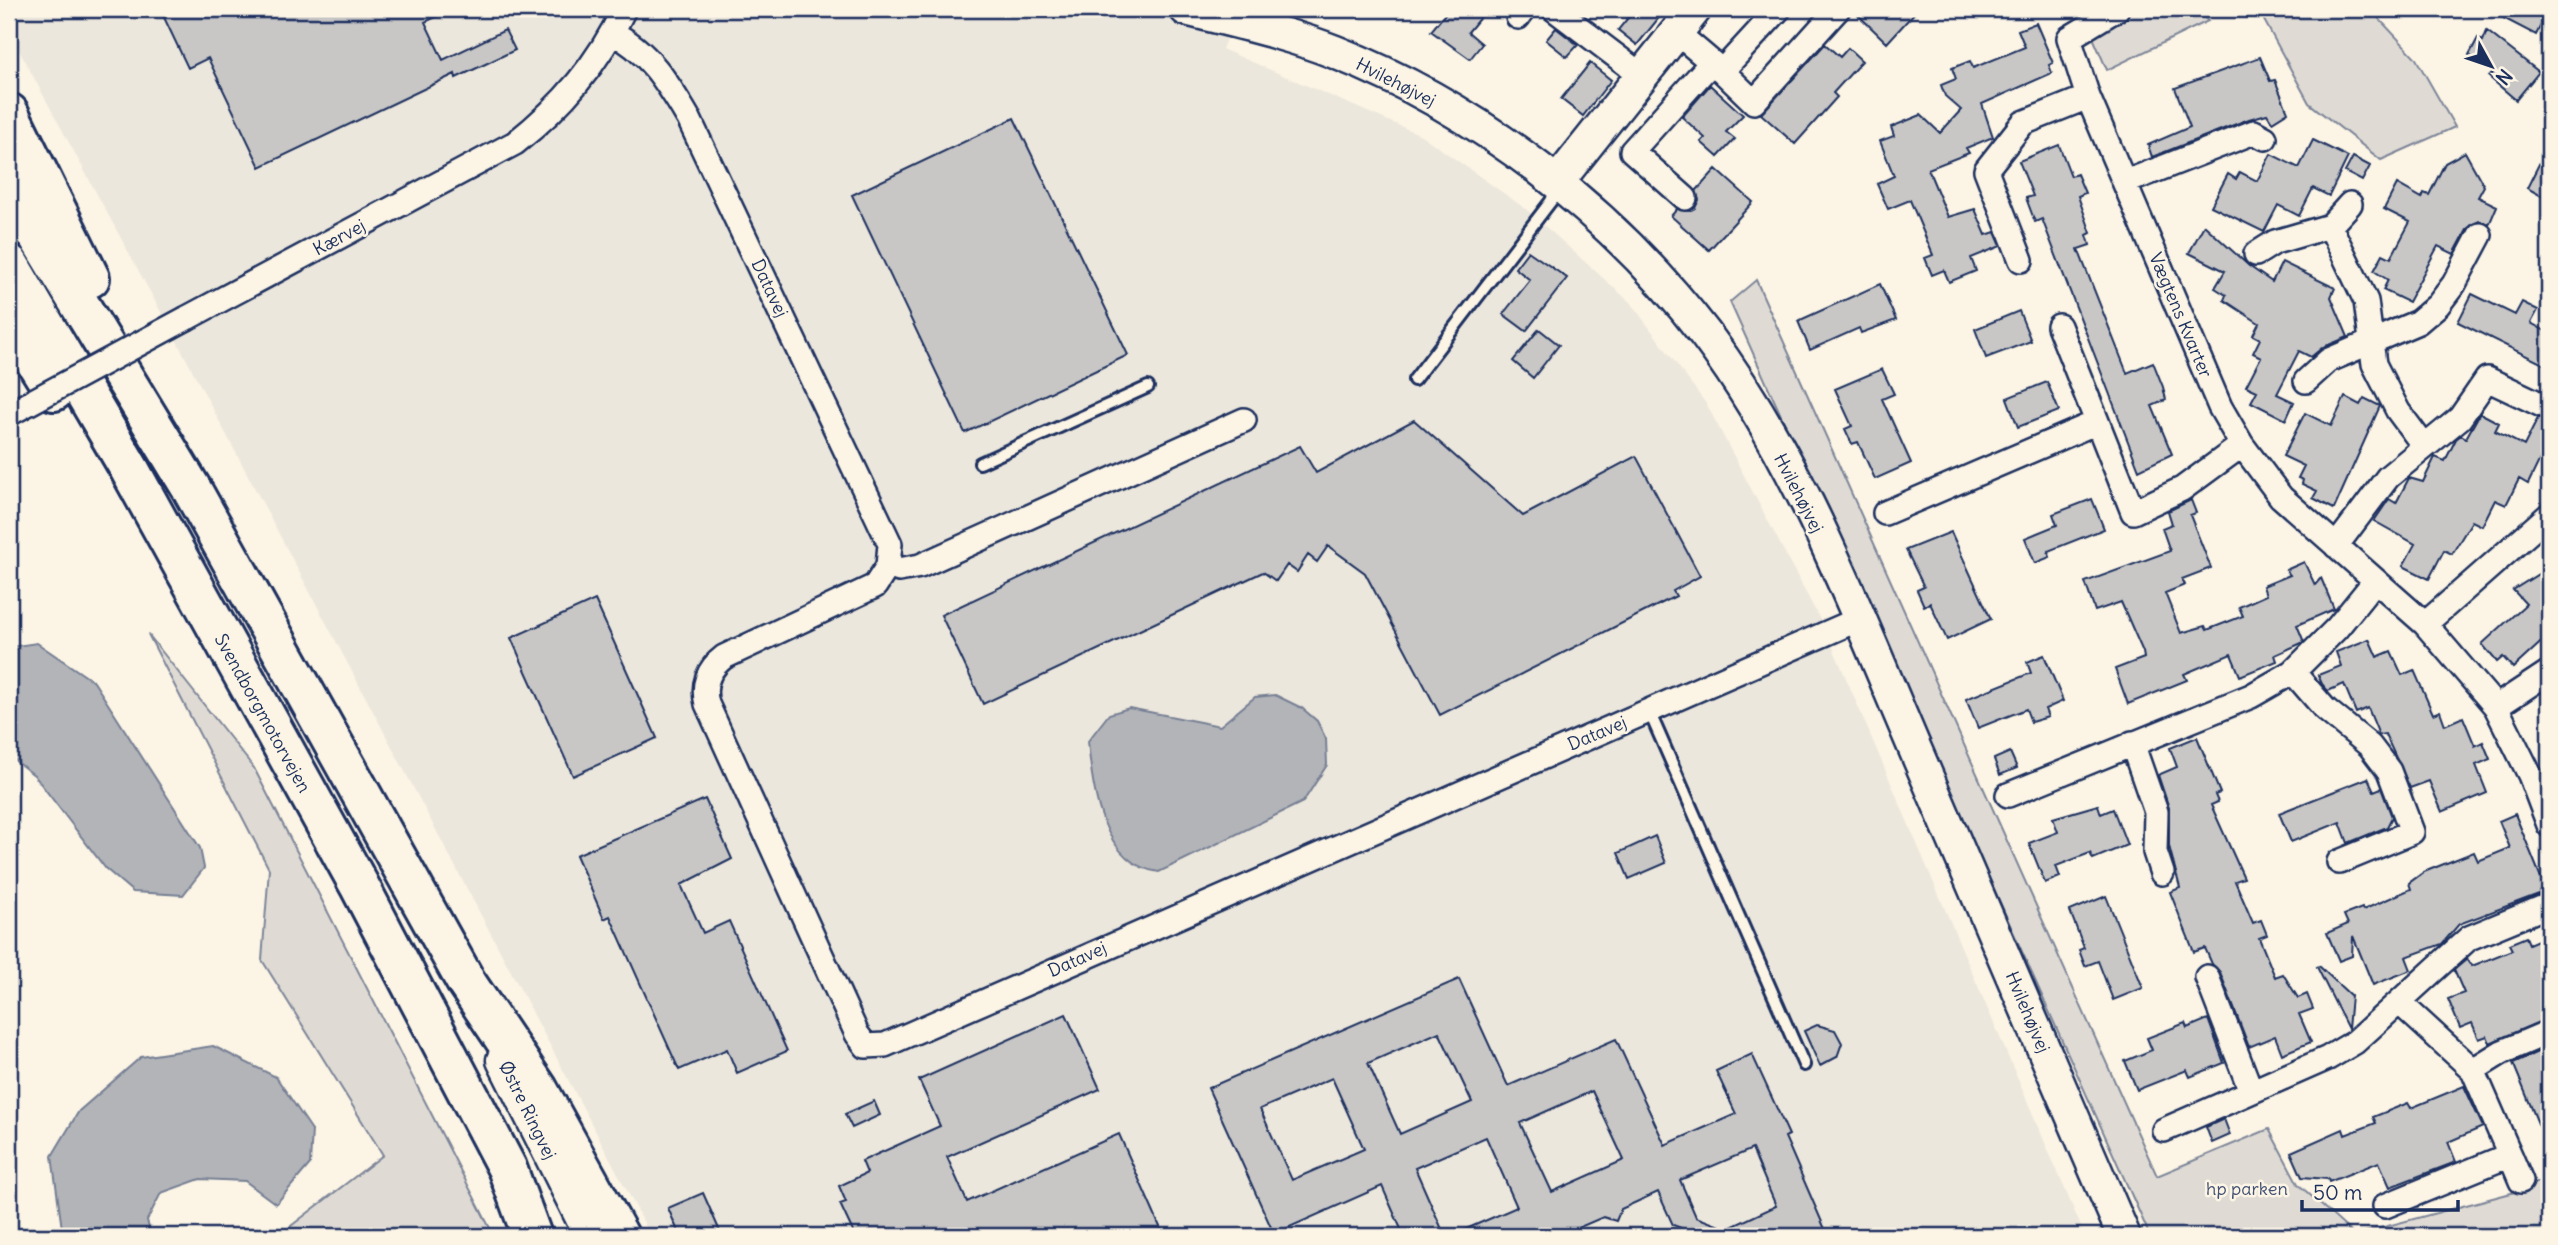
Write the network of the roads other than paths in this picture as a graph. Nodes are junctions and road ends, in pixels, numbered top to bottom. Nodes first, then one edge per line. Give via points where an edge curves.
1 (624, 9) edge
2 (1186, 9) edge
3 (1554, 9) edge
4 (1779, 9) edge
5 (1838, 9) edge
6 (2118, 9) edge
7 (1685, 20) edge
8 (612, 33) junction
9 (1716, 67) junction
10 (1641, 75) junction
11 (2088, 97) junction
12 (9, 113) edge
13 (9, 125) edge
14 (2265, 138) dead end
15 (1558, 181) junction
16 (2126, 182) junction
17 (27, 188) edge
18 (1685, 198) dead end
19 (2350, 204) dead end
20 (2330, 226) junction
21 (2480, 235) dead end
22 (2256, 254) dead end
23 (2021, 260) dead end
24 (9, 264) edge
25 (9, 319) edge
26 (2059, 326) dead end
27 (2370, 343) junction
28 (1414, 380) dead end
29 (2306, 381) dead end
30 (1148, 387) dead end
31 (2542, 405) dead end
32 (9, 414) edge
33 (1252, 417) dead end
34 (2095, 423) junction
35 (2242, 445) junction
36 (2424, 446) junction
37 (980, 463) dead end
38 (1885, 513) dead end
39 (2549, 515) edge
40 (2336, 546) junction
41 (888, 566) junction
42 (2375, 580) junction
43 (1859, 619) junction
44 (2425, 624) junction
45 (232, 658) junction
46 (2292, 672) junction
47 (2549, 673) edge
48 (2496, 707) junction
49 (1649, 711) junction
50 (2132, 743) junction
51 (2008, 795) dead end
52 (2549, 825) edge
53 (2339, 862) dead end
54 (2162, 873) dead end
55 (2549, 905) edge
56 (2207, 977) dead end
57 (466, 982) junction
58 (2400, 1003) junction
59 (2549, 1032) edge
60 (1804, 1065) dead end
61 (2473, 1070) junction
62 (2251, 1091) junction
63 (2164, 1130) dead end
64 (2510, 1155) junction
65 (507, 1168) junction
66 (2521, 1181) dead end
67 (2385, 1206) dead end
68 (532, 1236) edge
69 (545, 1236) edge
70 (591, 1236) edge
71 (619, 1236) edge
72 (2124, 1236) edge

1 - 8 street, Kærvej
2 - 15 street, Hvilehøjvej via 1334,51 1412,86
3 - 10 street
4 - 9 street
5 - 9 street via 1754,102
6 - 11 street, Vægtens Kvarter via 2069,38
7 - 9 street
7 - 10 street
8 - 32 street, Kærvej, bridge via 577,87 515,143
8 - 41 street, Datavej via 663,76 689,119 883,527 890,544
9 - 18 street via 1632,151
10 - 15 street
11 - 16 street, Vægtens Kvarter
11 - 23 street via 2023,123 1986,170
12 - 17 highway
13 - 17 highway
14 - 16 street via 2254,132
15 - 28 lane via 1552,201
15 - 43 street, Hvilehøjvej via 1645,266 1706,335 1798,486
16 - 35 street, Vægtens Kvarter via 2220,407
17 - 57 highway
19 - 20 street
20 - 22 street via 2276,242
20 - 27 street via 2366,301
21 - 27 street via 2438,305 2418,322
24 - 45 highway, Svendborgmotorvejen via 130,470
25 - 45 highway via 170,576
26 - 34 street
27 - 29 street via 2329,360
27 - 36 street via 2374,364 2398,411
30 - 37 lane
31 - 36 street via 2487,379 2460,418
33 - 41 street via 920,566 899,570
34 - 35 street via 2133,513 2182,489
34 - 38 street
35 - 40 street, Vægtens Kvarter via 2281,497
36 - 40 street via 2388,477
39 - 44 street
40 - 42 street, Vægtens Kvarter
41 - 49 street, Datavej via 874,586 862,593 724,657 710,671 705,687 707,704 857,1034 870,1047 885,1045
42 - 44 street, Vægtens Kvarter
42 - 46 street via 2337,628
43 - 49 street, Datavej
43 - 72 street, Hvilehøjvej
44 - 48 street, Vægtens Kvarter
45 - 65 highway, Svendborgmotorvejen via 359,885
46 - 50 street via 2251,696
46 - 53 street via 2325,709 2370,746 2389,771 2412,832
47 - 48 street
48 - 52 street, Vægtens Kvarter
49 - 60 lane
50 - 51 street
50 - 54 street via 2156,812 2155,852
55 - 58 street via 2469,938
56 - 62 street
57 - 70 street, Østre Ringvej
57 - 71 highway via 538,1089
58 - 61 street
58 - 62 street via 2355,1042 2328,1058
59 - 61 street
61 - 64 street
62 - 63 street
64 - 66 street
64 - 67 street
65 - 68 highway, Svendborgmotorvejen
65 - 69 street

